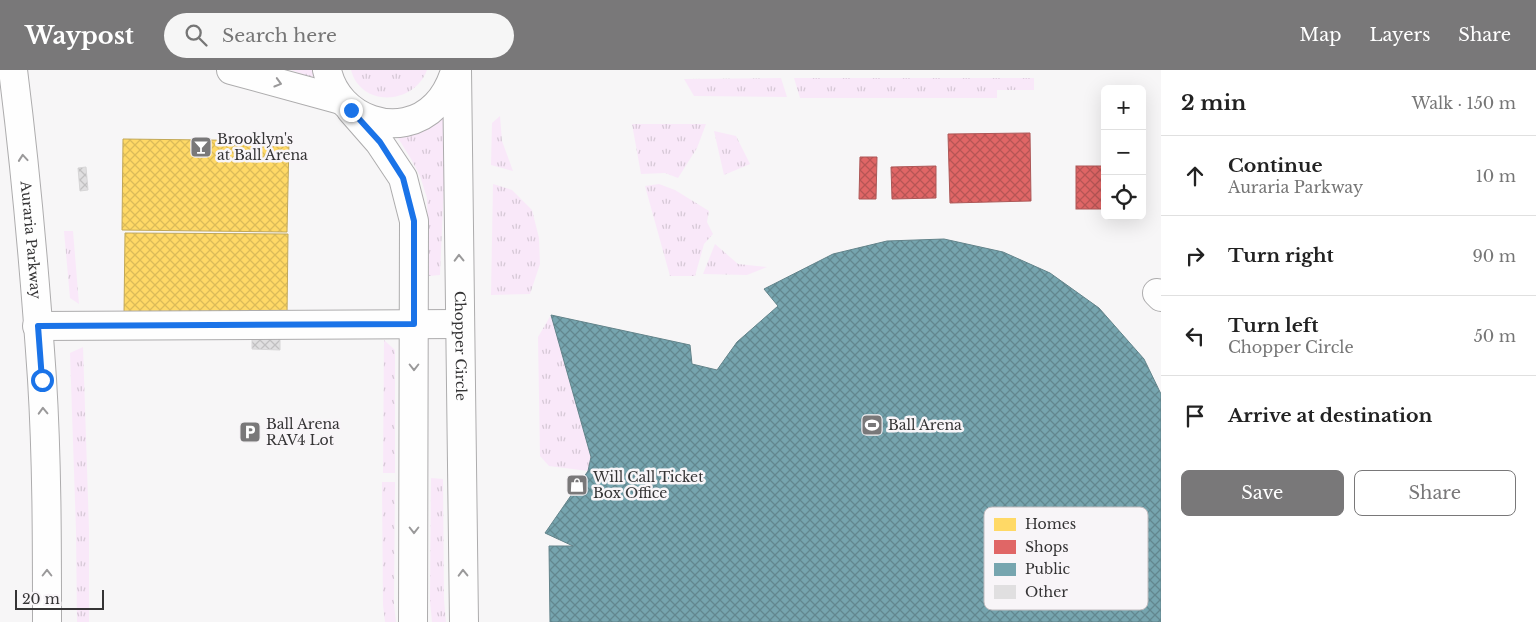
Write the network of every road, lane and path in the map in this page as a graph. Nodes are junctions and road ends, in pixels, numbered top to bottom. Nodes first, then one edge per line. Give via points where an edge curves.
1 (13, 70) edge
2 (231, 70) edge
3 (327, 70) edge
4 (456, 70) edge
5 (346, 105) junction
6 (1161, 293) edge
7 (1161, 297) edge
8 (414, 324) junction
9 (460, 324) junction
10 (38, 326) junction
11 (47, 622) edge
12 (413, 622) edge
13 (464, 622) edge

10 -> 1 street, Auraria Parkway
2 -> 5 street
3 - 5 street via 329,81
4 - 5 street via 449,88 436,106 416,118 394,123 379,122
9 -> 4 street, Chopper Circle
5 - 8 street via 380,142 403,178 414,221
6 - 7 street via 1157,293
8 - 9 street
8 - 10 street
8 -> 12 street
13 -> 9 street, Chopper Circle
11 -> 10 street, Auraria Parkway via 47,515

